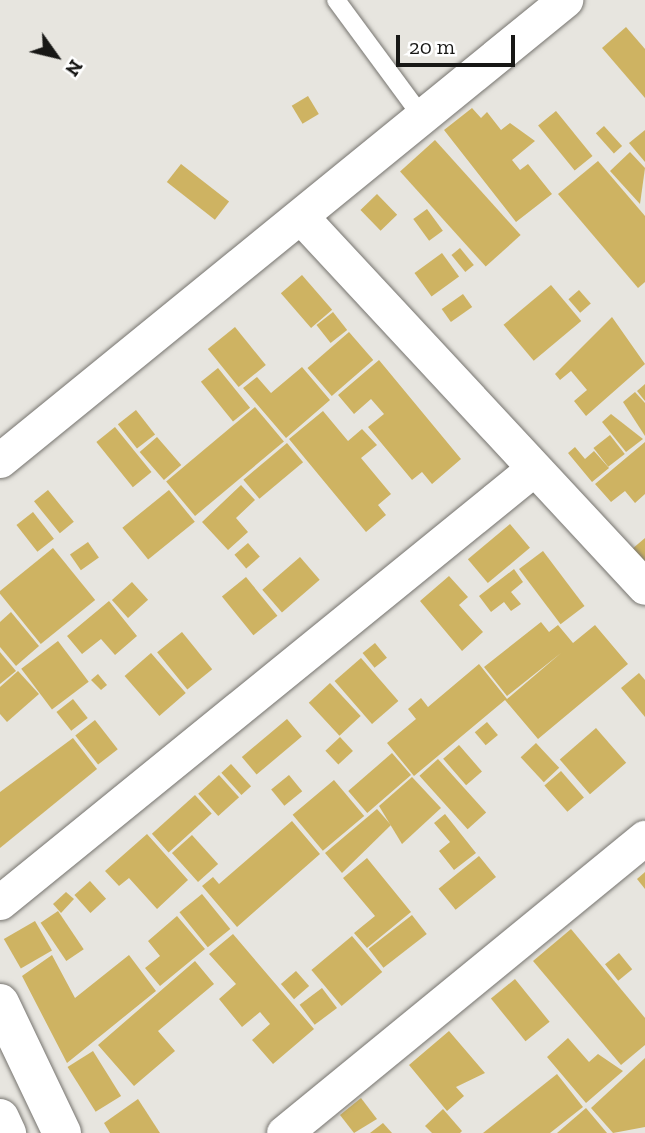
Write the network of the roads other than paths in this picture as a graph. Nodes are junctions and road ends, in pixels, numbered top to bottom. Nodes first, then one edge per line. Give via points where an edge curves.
1 (336, 0) edge
2 (565, 0) edge
3 (421, 114) junction
4 (303, 219) junction
5 (0, 460) edge
6 (532, 470) junction
7 (645, 587) edge
8 (645, 838) edge
9 (0, 902) edge
10 (0, 1003) edge
11 (0, 1118) edge
12 (7, 1133) edge
13 (62, 1133) edge
14 (284, 1133) edge

1 - 3 lane
2 - 3 street
3 - 4 street
4 - 5 street
4 - 6 street
6 - 7 street
6 - 9 street
8 - 14 street
10 - 13 street
11 - 12 street

